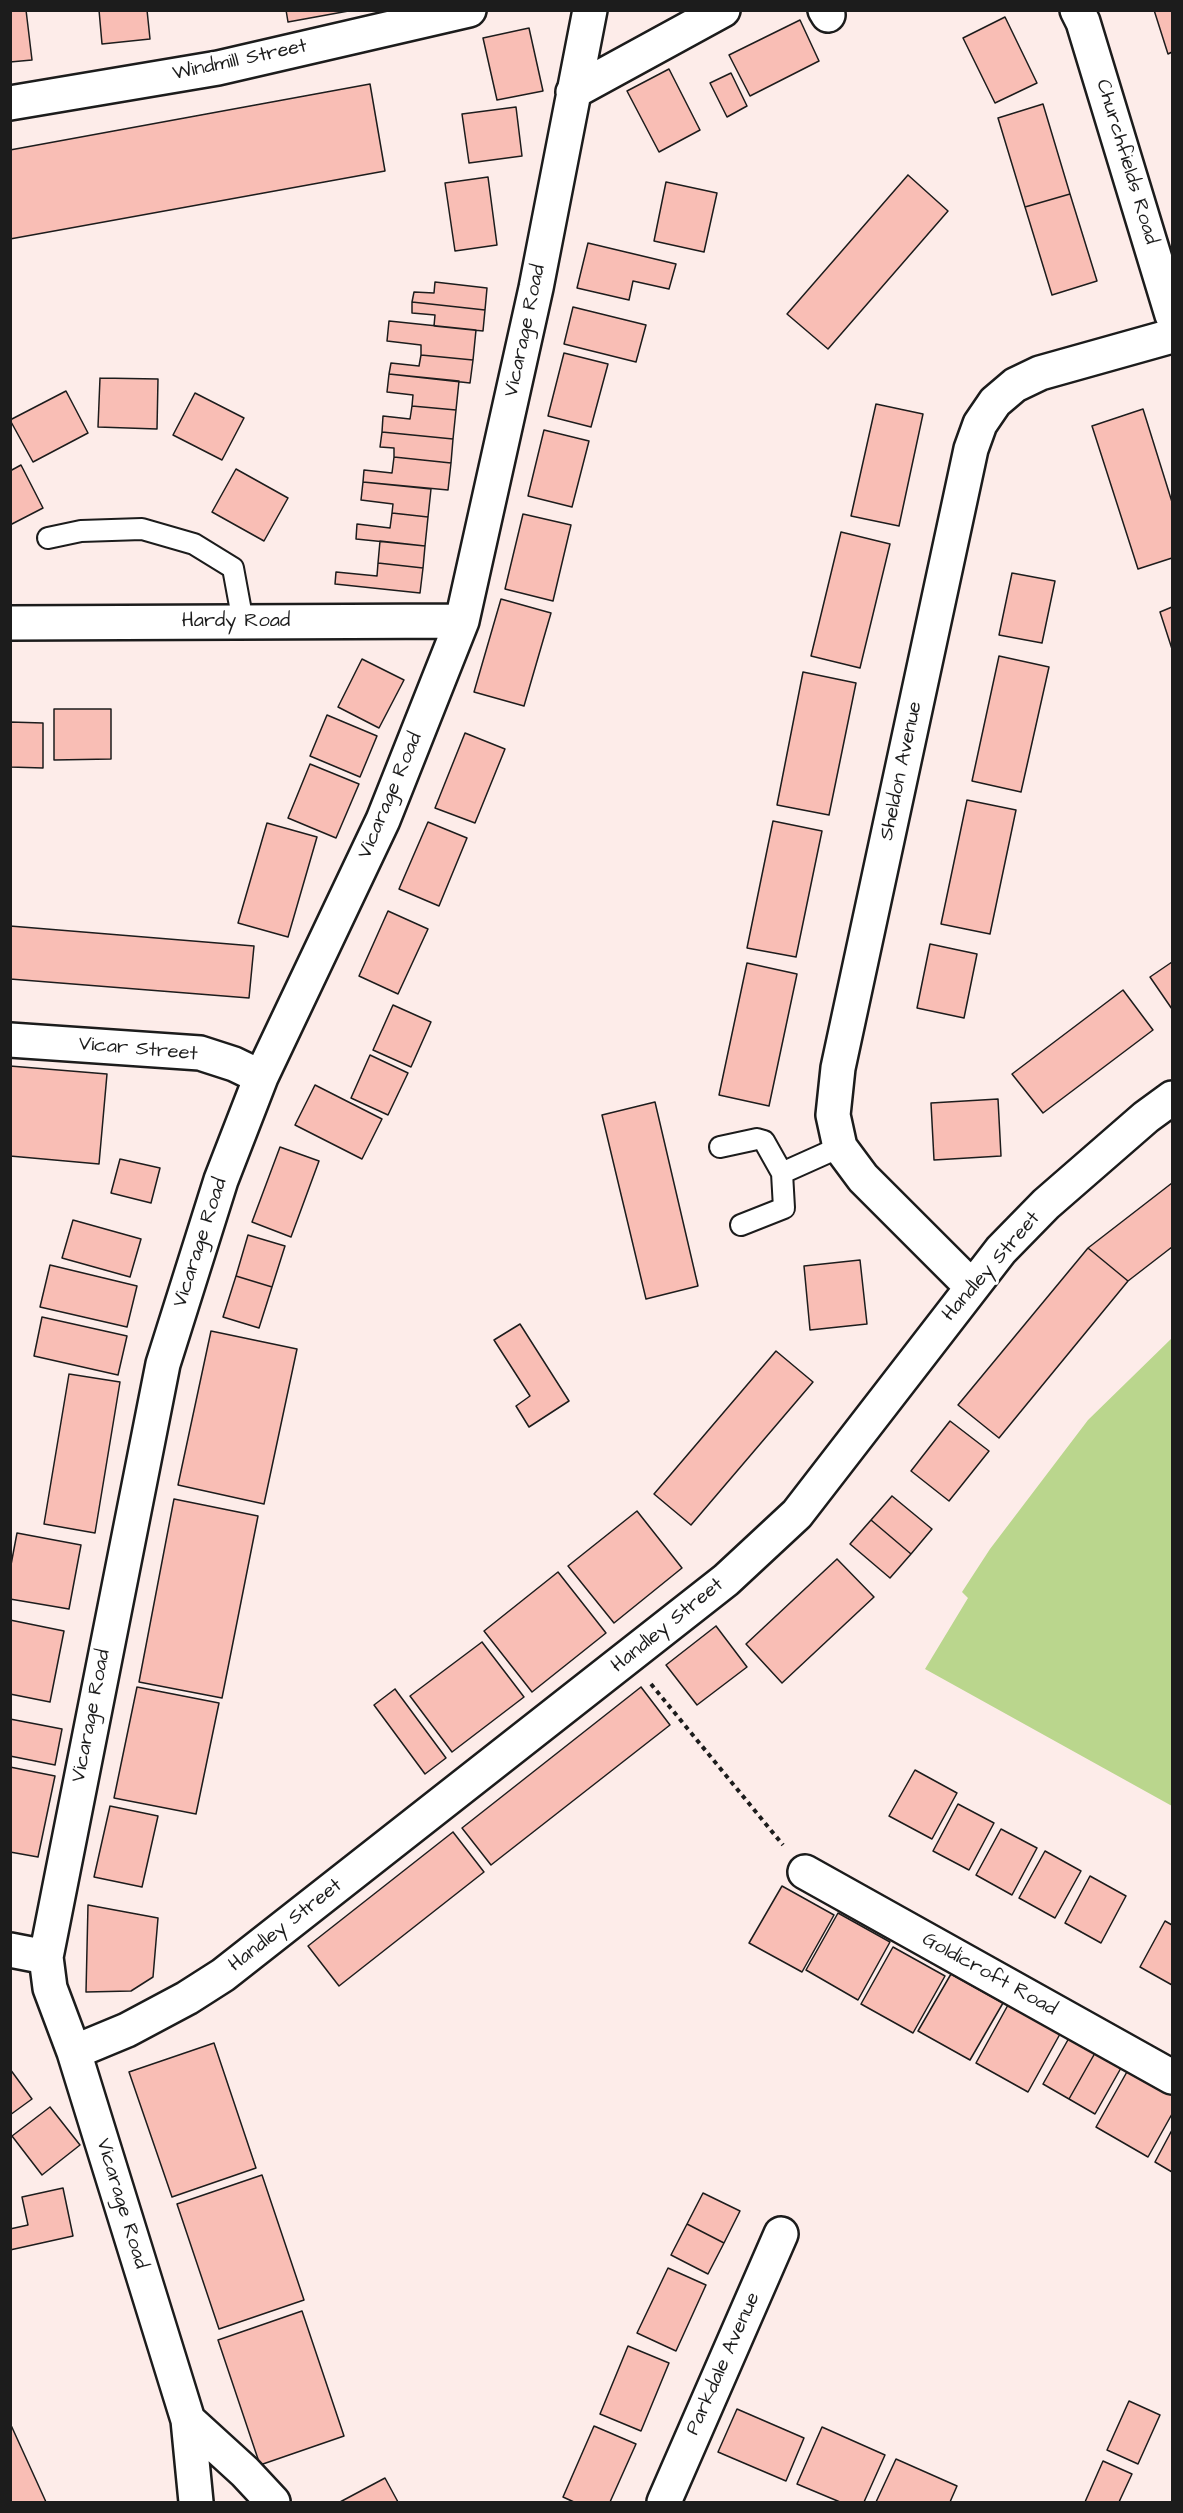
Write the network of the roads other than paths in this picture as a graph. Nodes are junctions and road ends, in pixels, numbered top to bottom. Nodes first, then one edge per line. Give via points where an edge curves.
1 (469, 10) edge
2 (590, 10) edge
3 (723, 10) edge
4 (1077, 10) edge
5 (573, 92) junction
6 (10, 103) edge
7 (1173, 315) edge
8 (1173, 336) edge
9 (48, 538) dead end
10 (462, 621) junction
11 (243, 622) junction
12 (10, 623) edge
13 (10, 1040) edge
14 (261, 1077) junction
15 (1173, 1098) edge
16 (720, 1147) dead end
17 (840, 1147) junction
18 (782, 1173) junction
19 (741, 1225) dead end
20 (971, 1286) junction
21 (805, 1872) road end
22 (10, 1950) edge
23 (46, 1957) junction
24 (74, 2052) junction
25 (1173, 2077) edge
26 (782, 2234) dead end
27 (188, 2420) junction
28 (673, 2499) edge
29 (196, 2502) edge
30 (273, 2502) edge

1 - 6 street, Windmill Street via 218,68
2 - 5 street, Vicarage Road
3 - 5 street
4 - 7 street, Churchfields Road
5 - 10 street, Vicarage Road via 536,288
8 - 17 street, Sheldon Avenue via 1040,373 1015,385 995,402 980,424 971,449 838,1068 833,1115
9 - 11 lane via 81,531 142,529 194,544 233,568
10 - 11 street, Hardy Road
10 - 14 street, Vicarage Road via 383,820
11 - 12 street, Hardy Road
13 - 14 street, Vicar Street via 200,1053
14 - 23 street, Vicarage Road via 221,1180 163,1364
15 - 20 street, Handley Street via 1046,1204
16 - 18 lane via 764,1141
17 - 18 lane
17 - 20 street, Sheldon Avenue via 863,1178
18 - 19 lane via 784,1208
20 - 24 street, Handley Street via 797,1514 726,1580 223,1975 127,2030
21 - 25 street, Goldicroft Road
22 - 23 street
23 - 24 street, Vicarage Road via 50,1988
24 - 27 street, Vicarage Road
26 - 28 street, Parkdale Avenue
27 - 29 street, Vicarage Road
27 - 30 street

